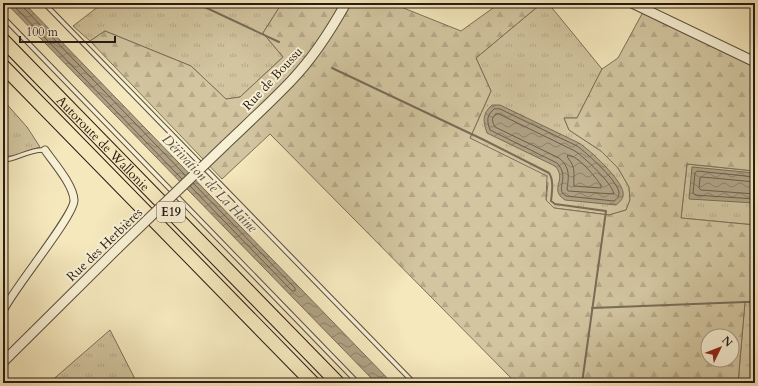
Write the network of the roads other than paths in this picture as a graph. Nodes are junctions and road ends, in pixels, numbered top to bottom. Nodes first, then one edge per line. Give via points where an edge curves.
1 (44, 3) edge
2 (346, 3) edge
3 (632, 3) edge
4 (3, 17) edge
5 (3, 40) edge
6 (755, 62) edge
7 (3, 66) edge
8 (224, 145) joint
9 (45, 150) joint
10 (3, 160) edge
11 (3, 311) edge
12 (3, 362) edge
13 (313, 383) edge
14 (338, 383) edge
15 (358, 383) edge
16 (414, 383) edge

1 - 16 lane
2 - 8 street, Rue de Boussu via 326,36 291,81
3 - 6 street
4 - 15 lane
5 - 14 highway, Autoroute de Wallonie / E19
7 - 13 highway, Autoroute de Wallonie / E19
8 - 12 street, Rue des Herbières, bridge
9 - 10 lane via 32,150 16,158
9 - 11 street via 69,186 74,206

